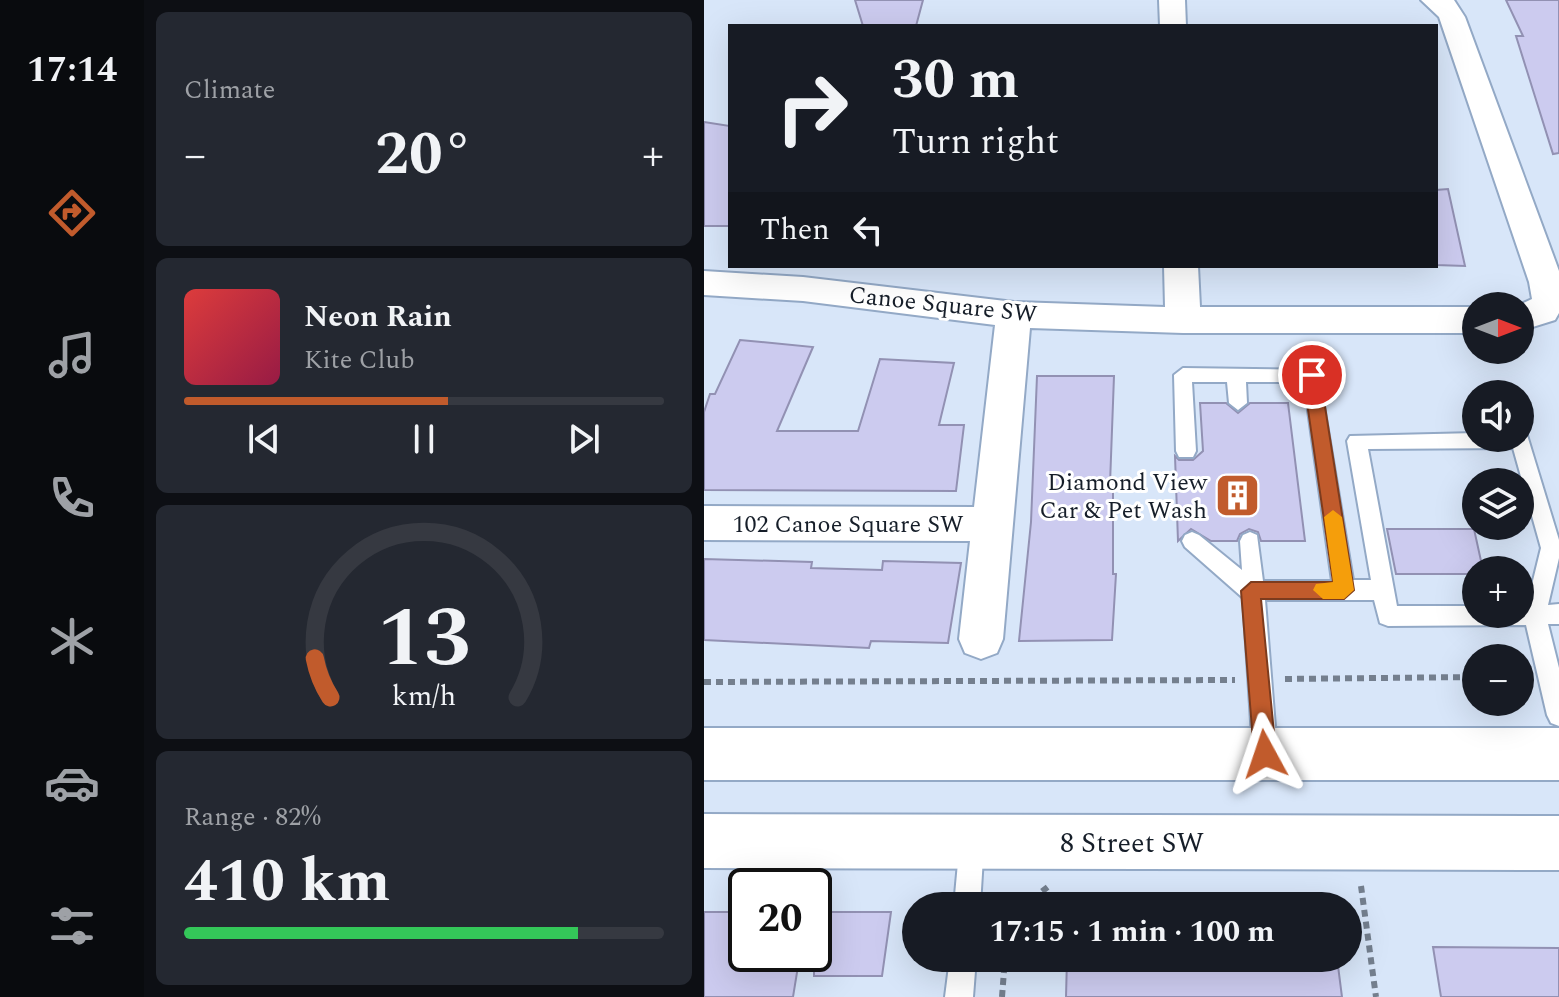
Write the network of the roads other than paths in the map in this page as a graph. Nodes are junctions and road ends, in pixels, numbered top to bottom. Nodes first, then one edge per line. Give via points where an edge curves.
1 (1172, 0) edge
2 (1434, 0) edge
3 (1173, 24) edge
4 (1181, 268) edge
5 (806, 277) edge
6 (704, 283) edge
7 (1534, 314) edge
8 (1014, 315) junction
9 (1183, 320) junction
10 (1462, 320) edge
11 (1236, 375) junction
12 (1238, 403) dead end
13 (1186, 451) dead end
14 (704, 523) edge
15 (992, 524) junction
16 (1192, 541) dead end
17 (1250, 541) dead end
18 (1555, 548) edge
19 (1344, 590) junction
20 (1384, 590) junction
21 (1251, 591) junction
22 (1559, 614) edge
23 (1535, 615) junction
24 (981, 639) dead end
25 (1559, 715) edge
26 (704, 754) edge
27 (1265, 754) junction
28 (1559, 754) edge
29 (704, 841) edge
30 (972, 841) junction
31 (1559, 843) edge
32 (968, 892) edge
33 (962, 972) edge
34 (959, 997) edge

1 - 3 street
2 - 7 street via 1452,17 1546,282 1549,299 1543,311
4 - 9 street
5 - 6 street, Canoe Square SW
5 - 8 street, Canoe Square SW
8 - 9 street, Canoe Square SW
8 - 15 street, 102 Canoe Square SW
9 - 10 street, Canoe Square SW
11 - 12 lane
11 - 13 lane via 1183,375
11 - 19 lane via 1312,375
14 - 15 street, 102 Canoe Square SW
15 - 24 street, 102 Canoe Square SW
16 - 21 lane
17 - 21 lane
18 - 20 lane via 1520,440 1357,441
18 - 23 lane
19 - 20 lane
19 - 21 lane
20 - 23 lane via 1388,616
21 - 27 lane
22 - 23 lane
23 - 25 lane
26 - 27 main road
27 - 28 main road
29 - 30 main road, 8 Street SW
30 - 31 main road, 8 Street SW
30 - 32 lane
33 - 34 lane

